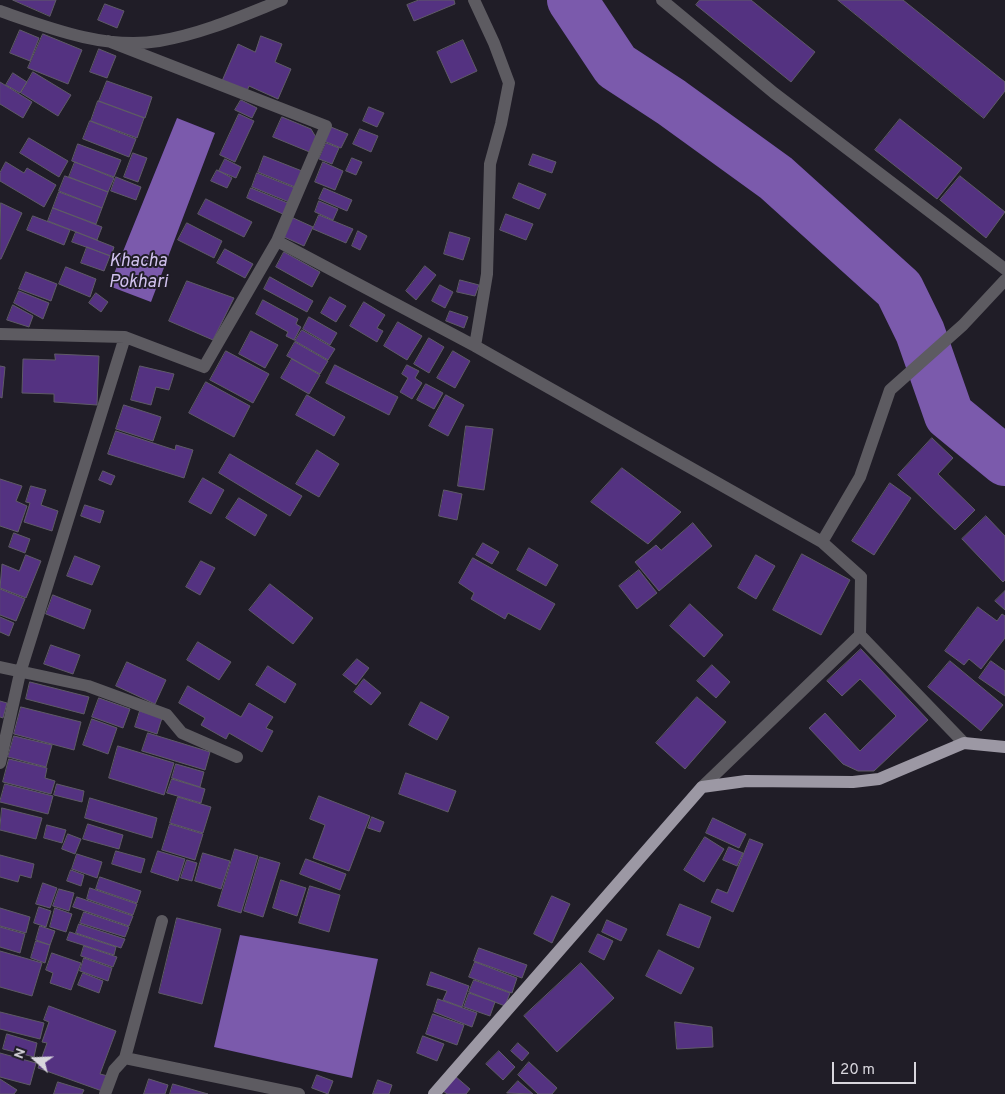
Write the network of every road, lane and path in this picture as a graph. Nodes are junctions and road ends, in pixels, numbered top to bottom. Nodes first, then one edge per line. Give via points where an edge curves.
1 (282, 0) edge
2 (474, 0) edge
3 (662, 0) edge
4 (0, 11) edge
5 (108, 42) junction
6 (277, 241) junction
7 (1005, 269) edge
8 (1005, 280) edge
9 (0, 334) edge
10 (125, 337) junction
11 (475, 346) junction
12 (822, 542) junction
13 (860, 635) junction
14 (0, 667) edge
15 (20, 673) junction
16 (964, 742) junction
17 (1005, 747) edge
18 (237, 757) dead end
19 (0, 764) edge
20 (702, 787) junction
21 (162, 921) dead end
22 (125, 1058) junction
23 (104, 1094) edge
24 (299, 1094) edge
25 (434, 1094) edge

1 - 5 street via 214,27 158,41
2 - 11 street via 509,83 490,164 487,274
3 - 7 street via 774,93
4 - 5 street via 46,27
5 - 6 street via 326,126
6 - 10 street via 204,367
6 - 11 street
8 - 12 street via 963,325 890,390 860,476
9 - 10 street
10 - 15 street
11 - 12 street
12 - 13 street via 861,577
13 - 16 street
13 - 20 street
14 - 15 street
15 - 18 street via 88,686 166,715 182,732
15 - 19 street
16 - 17 main road
16 - 20 main road via 879,779 746,782
20 - 25 main road
21 - 22 street
22 - 23 street via 114,1070
22 - 24 street

